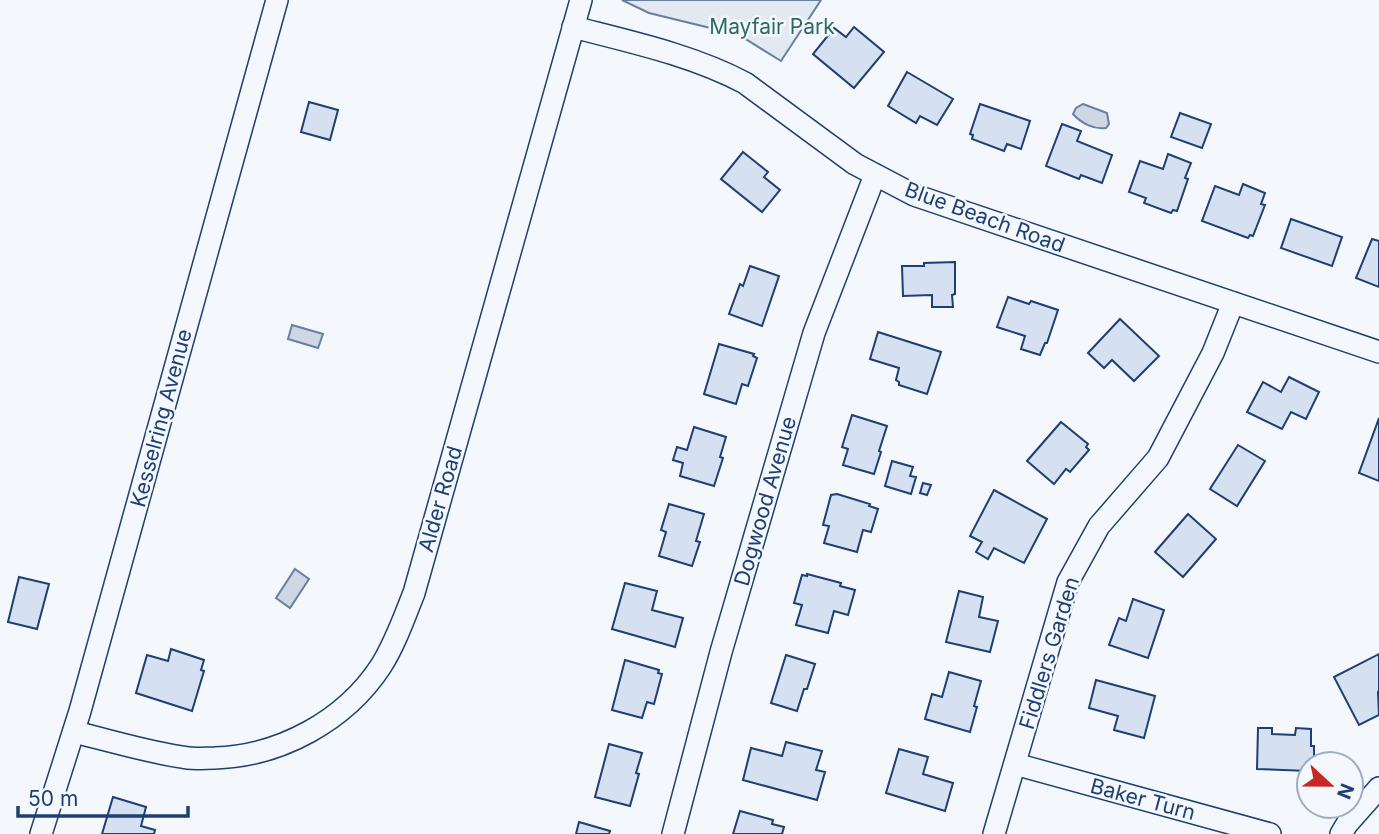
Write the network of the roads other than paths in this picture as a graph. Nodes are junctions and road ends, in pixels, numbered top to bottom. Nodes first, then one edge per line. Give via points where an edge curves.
1 (277, 0) edge
2 (581, 0) edge
3 (573, 27) junction
4 (875, 175) junction
5 (1233, 303) junction
6 (1379, 352) edge
7 (75, 732) junction
8 (1015, 764) junction
9 (1379, 788) edge
10 (41, 834) edge
11 (673, 834) edge
12 (994, 834) edge
13 (1270, 834) edge
14 (1341, 834) edge

1 - 7 street, Kesselring Avenue
2 - 3 street, Alder Road
3 - 4 street, Blue Beach Road via 725,72
3 - 7 street, Alder Road via 414,593 381,666 339,712 284,744 256,753 191,759
4 - 5 street, Blue Beach Road via 914,195
4 - 11 street, Dogwood Avenue via 814,333
5 - 6 street, Blue Beach Road
5 - 8 street, Fiddlers Garden via 1213,354 1158,458 1099,526 1068,582
7 - 10 street, Kesselring Avenue
8 - 12 street, Fiddlers Garden
8 - 13 street, Baker Turn
9 - 14 street

